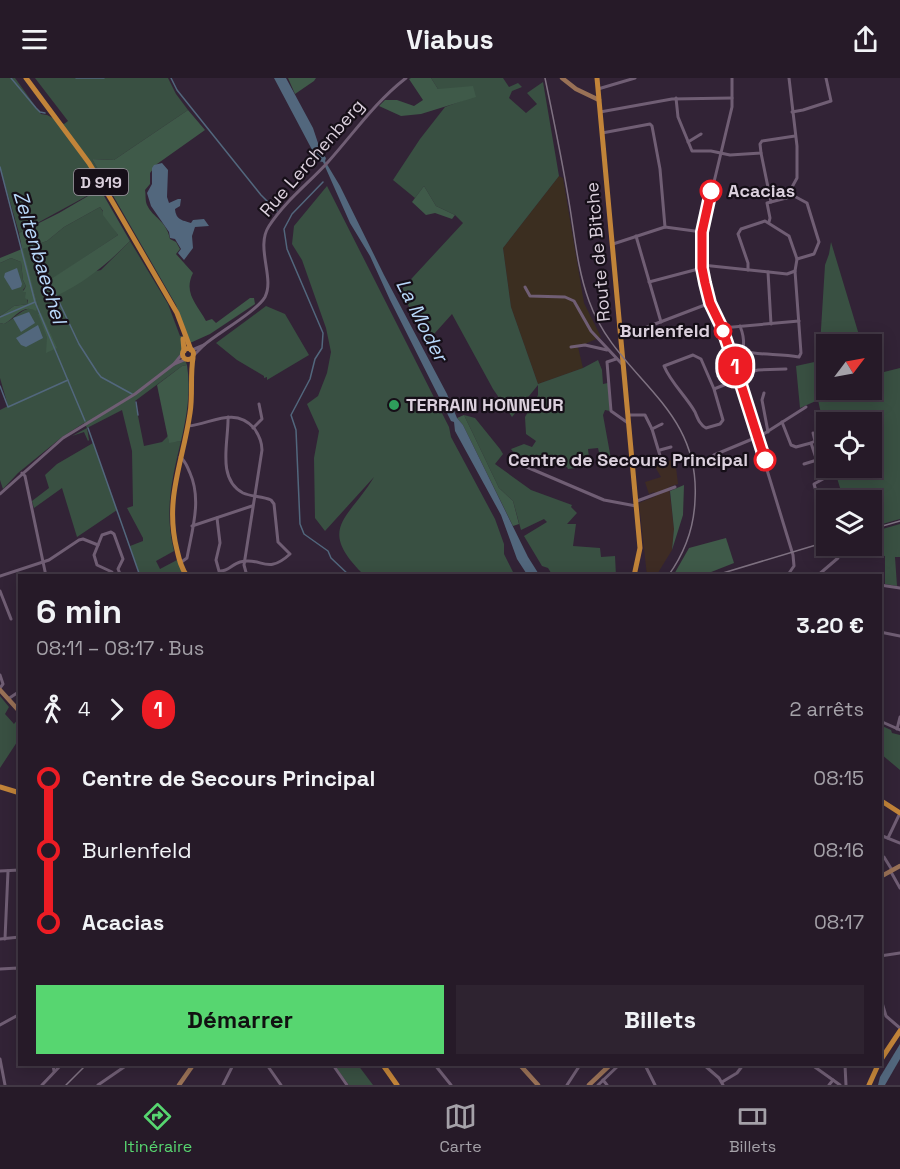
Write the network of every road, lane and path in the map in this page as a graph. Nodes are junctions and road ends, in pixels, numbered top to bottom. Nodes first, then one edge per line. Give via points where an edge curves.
1 (26, 78) edge
2 (406, 78) edge
3 (562, 78) edge
4 (597, 78) edge
5 (635, 78) edge
6 (732, 78) edge
7 (789, 78) edge
8 (826, 78) edge
9 (598, 95) junction
10 (676, 98) junction
11 (733, 98) junction
12 (600, 112) junction
13 (792, 112) junction
14 (602, 133) junction
15 (701, 134) dead end
16 (795, 136) junction
17 (688, 142) junction
18 (721, 153) junction
19 (760, 153) junction
20 (786, 198) junction
21 (771, 202) junction
22 (768, 222) junction
23 (665, 227) junction
24 (702, 232) junction
25 (636, 236) junction
26 (613, 244) junction
27 (797, 259) junction
28 (702, 266) junction
29 (748, 270) junction
30 (795, 271) junction
31 (768, 272) junction
32 (649, 282) junction
33 (525, 287) dead end
34 (710, 303) junction
35 (799, 321) junction
36 (661, 322) junction
37 (771, 325) junction
38 (740, 326) junction
39 (722, 328) junction
40 (621, 337) junction
41 (571, 347) dead end
42 (608, 350) junction
43 (743, 351) junction
44 (189, 355) junction
45 (616, 359) junction
46 (623, 365) junction
47 (735, 366) junction
48 (786, 369) dead end
49 (739, 377) junction
50 (714, 389) junction
51 (764, 393) dead end
52 (259, 404) dead end
53 (806, 406) dead end
54 (628, 415) junction
55 (228, 417) junction
56 (782, 422) junction
57 (628, 423) junction
58 (662, 424) dead end
59 (188, 426) junction
60 (253, 428) junction
61 (652, 429) junction
62 (768, 432) junction
63 (813, 433) dead end
64 (757, 438) junction
65 (811, 443) junction
66 (671, 447) dead end
67 (660, 450) junction
68 (816, 455) edge
69 (180, 457) junction
70 (661, 459) dead end
71 (816, 461) edge
72 (515, 462) dead end
73 (707, 462) dead end
74 (804, 464) dead end
75 (22, 473) junction
76 (823, 478) edge
77 (675, 487) dead end
78 (816, 491) edge
79 (0, 494) edge
80 (254, 497) junction
81 (636, 503) junction
82 (252, 506) junction
83 (217, 518) junction
84 (192, 526) junction
85 (98, 545) junction
86 (838, 558) dead end
87 (43, 561) junction
88 (244, 561) junction
89 (180, 563) junction
90 (118, 569) junction
91 (46, 574) edge
92 (112, 574) edge
93 (120, 574) edge
94 (186, 574) edge
95 (247, 574) edge
96 (634, 574) edge
97 (788, 574) edge
98 (820, 574) edge
99 (0, 576) edge
100 (882, 585) edge
101 (900, 588) edge
102 (0, 591) edge
103 (11, 619) dead end
104 (882, 632) edge
105 (900, 636) edge
106 (0, 675) edge
107 (0, 689) edge
108 (18, 692) edge
109 (8, 699) junction
110 (18, 710) edge
111 (900, 717) edge
112 (882, 722) edge
113 (898, 730) edge
114 (0, 787) edge
115 (18, 792) edge
116 (882, 801) edge
117 (900, 813) edge
118 (882, 836) edge
119 (888, 838) junction
120 (900, 843) edge
121 (882, 856) edge
122 (900, 866) edge
123 (18, 870) edge
124 (0, 871) edge
125 (8, 871) junction
126 (891, 871) junction
127 (882, 876) edge
128 (900, 888) edge
129 (18, 937) edge
130 (0, 939) edge
131 (5, 939) junction
132 (900, 952) edge
133 (882, 956) edge
134 (18, 968) edge
135 (0, 969) edge
136 (882, 1003) edge
137 (18, 1015) edge
138 (0, 1025) edge
139 (900, 1030) edge
140 (0, 1059) edge
141 (882, 1060) edge
142 (53, 1066) edge
143 (60, 1066) edge
144 (126, 1066) edge
145 (192, 1066) edge
146 (232, 1066) edge
147 (268, 1066) edge
148 (334, 1066) edge
149 (384, 1066) edge
150 (436, 1066) edge
151 (521, 1066) edge
152 (579, 1066) edge
153 (609, 1066) edge
154 (618, 1066) edge
155 (646, 1066) edge
156 (705, 1066) edge
157 (742, 1066) edge
158 (813, 1066) edge
159 (845, 1066) edge
160 (878, 1066) edge
161 (54, 1071) junction
162 (603, 1080) junction
163 (833, 1080) junction
164 (723, 1083) edge
165 (5, 1085) edge
166 (42, 1085) edge
167 (98, 1085) edge
168 (179, 1085) edge
169 (223, 1085) edge
170 (281, 1085) edge
171 (347, 1085) edge
172 (397, 1085) edge
173 (451, 1085) edge
174 (538, 1085) edge
175 (567, 1085) edge
176 (589, 1085) edge
177 (598, 1085) edge
178 (607, 1085) edge
179 (655, 1085) edge
180 (829, 1085) edge
181 (840, 1085) edge
182 (846, 1085) edge
183 (868, 1085) edge

1 - 44 main road, D 919 via 89,163 165,293
2 - 44 street, Rue Lerchenberg via 376,106 267,229 264,299
3 - 9 street via 584,92
4 - 9 main road, Route de Bitche
5 - 9 street
6 - 11 street
7 - 13 street
8 - 13 street via 831,101
9 - 12 main road, Route de Bitche
10 - 11 street
10 - 12 street
10 - 17 street via 678,117
11 - 18 street
12 - 14 main road, Route de Bitche
13 - 16 street
14 - 23 street via 652,126
14 - 26 main road, Route de Bitche
15 - 17 street
16 - 19 street via 762,141
16 - 20 street via 798,178
17 - 18 street via 692,151
18 - 19 street
18 - 24 street
19 - 21 street
20 - 21 street
20 - 27 street via 794,196 807,203 819,242 814,254
21 - 22 street via 766,205
22 - 27 street via 789,236
22 - 29 street via 741,229 738,234
23 - 24 street
23 - 25 street
24 - 28 street
25 - 26 street
25 - 32 street
26 - 40 main road, Route de Bitche
27 - 30 street
28 - 29 street
28 - 32 street
28 - 34 street
29 - 31 street
30 - 31 street
30 - 35 street
31 - 37 street
32 - 36 street
33 - 42 street via 530,296 574,301
34 - 36 street
34 - 39 street
35 - 37 street
35 - 43 street via 799,357
36 - 40 street
37 - 38 street
38 - 39 street
38 - 43 street
39 - 47 street
40 - 46 main road, Route de Bitche
41 - 42 street via 585,345
42 - 45 street
43 - 47 street
44 - 59 main road, D 919 via 192,397
44 - 75 street, Rue Lerchenberg via 63,438
45 - 46 street
45 - 57 street via 607,363 611,411
46 - 54 main road, Route de Bitche
47 - 49 street
48 - 49 street via 758,370
49 - 50 street
49 - 64 street
50 - 50 street via 701,359 693,355 664,366 704,428 723,420
51 - 62 street
52 - 60 street via 262,419
53 - 56 street
54 - 57 main road, Route de Bitche
54 - 61 street via 645,415
55 - 59 street
55 - 60 street via 243,420
55 - 80 street via 228,473 239,491
56 - 62 street
56 - 65 street via 791,445
57 - 81 main road, Route de Bitche
58 - 61 street
59 - 69 main road, D 919
60 - 80 street via 262,450
61 - 67 street
62 - 64 street
63 - 65 street via 815,441
64 - 73 street via 714,455
64 - 97 street via 794,559
65 - 68 street
66 - 67 street
67 - 70 street
69 - 84 street via 195,489
69 - 89 main road, D 919 via 171,517
71 - 74 street
72 - 81 street via 600,499
75 - 79 street, Rue Lerchenberg
75 - 87 street
76 - 78 street via 814,484
77 - 81 street
80 - 82 street
80 - 88 street via 267,498 274,504 278,542 290,554 273,566
81 - 96 main road, Route de Bitche via 640,548
82 - 83 street
82 - 88 street
83 - 84 street
83 - 88 street via 219,571
84 - 89 street via 187,558
85 - 87 street via 79,540
85 - 90 street via 105,533 114,534 123,559
85 - 92 street via 94,555 97,565
86 - 98 street
87 - 91 street
87 - 99 street
88 - 95 street
89 - 94 main road, D 919
90 - 92 street
90 - 93 street
100 - 101 street
102 - 103 street
104 - 105 street
106 - 107 street
107 - 109 street
108 - 109 street
109 - 110 street
111 - 113 street
112 - 113 street
114 - 115 main road
116 - 117 main road
117 - 119 street
118 - 119 street
119 - 120 street
121 - 126 street
122 - 126 street
123 - 125 street
124 - 125 street
125 - 131 street
126 - 127 street
126 - 128 street
129 - 131 street
130 - 131 street
132 - 133 street
134 - 135 street
136 - 139 street via 886,1016
137 - 138 street
139 - 141 main road
140 - 165 street
142 - 161 street
143 - 161 street
144 - 167 street
145 - 168 street
146 - 169 street
147 - 170 street
148 - 171 street
149 - 172 main road
150 - 173 street
151 - 174 street
152 - 175 street
153 - 176 street
154 - 162 street
155 - 179 street
156 - 164 street
157 - 164 street
158 - 163 street
159 - 182 street
160 - 183 main road
161 - 166 street
162 - 177 street
162 - 178 street
163 - 180 street
163 - 181 street

